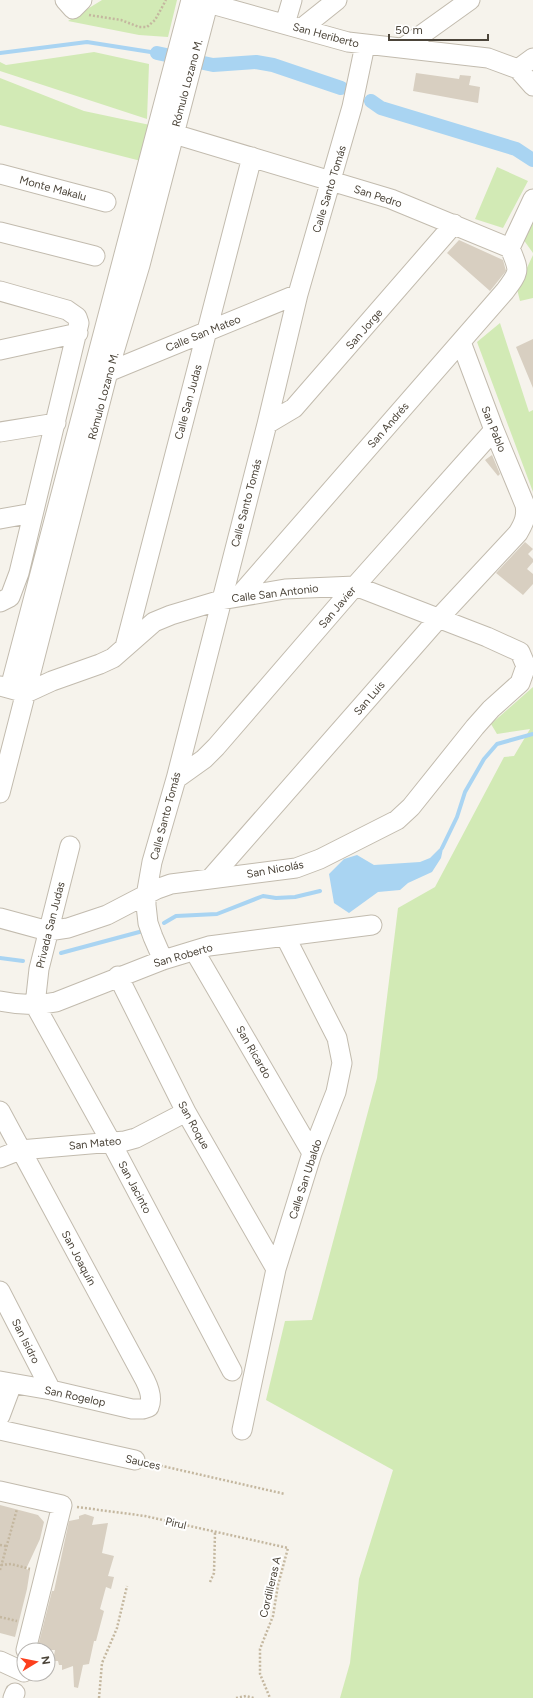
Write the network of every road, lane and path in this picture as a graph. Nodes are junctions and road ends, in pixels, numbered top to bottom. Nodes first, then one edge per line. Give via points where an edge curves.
1 (166, 0) edge
2 (292, 0) edge
3 (337, 0) edge
4 (470, 0) edge
5 (203, 1) edge
6 (74, 3) edge
7 (294, 26) junction
8 (365, 45) junction
9 (403, 48) junction
10 (533, 58) edge
11 (518, 69) junction
12 (533, 86) edge
13 (174, 134) junction
14 (252, 157) junction
15 (0, 174) edge
16 (331, 182) junction
17 (533, 199) edge
18 (106, 202) dead end
19 (454, 224) junction
20 (0, 232) edge
21 (510, 248) junction
22 (95, 256) dead end
23 (131, 262) junction
24 (0, 291) edge
25 (298, 294) junction
26 (78, 325) junction
27 (206, 332) junction
28 (461, 342) junction
29 (0, 350) edge
30 (108, 372) junction
31 (56, 423) junction
32 (267, 424) junction
33 (494, 430) junction
34 (0, 432) edge
35 (33, 513) junction
36 (526, 516) joint
37 (0, 519) edge
38 (355, 586) junction
39 (239, 596) junction
40 (5, 600) edge
41 (220, 600) junction
42 (438, 619) junction
43 (125, 647) junction
44 (526, 666) joint
45 (12, 689) edge
46 (176, 779) junction
47 (0, 793) edge
48 (70, 846) dead end
49 (210, 879) junction
50 (146, 896) junction
51 (0, 918) edge
52 (372, 925) dead end
53 (48, 931) junction
54 (286, 938) junction
55 (195, 952) junction
56 (163, 960) junction
57 (118, 976) junction
58 (0, 1001) edge
59 (35, 1005) junction
60 (0, 1111) edge
61 (186, 1112) junction
62 (111, 1142) junction
63 (20, 1150) junction
64 (312, 1153) junction
65 (0, 1158) edge
66 (276, 1269) junction
67 (0, 1292) edge
68 (232, 1371) dead end
69 (6, 1382) edge
70 (51, 1390) junction
71 (2, 1407) edge
72 (149, 1407) joint
73 (0, 1430) edge
74 (242, 1430) dead end
75 (134, 1460) joint
76 (0, 1491) edge
77 (285, 1494) dead end
78 (21, 1495) junction
79 (62, 1505) junction
80 (215, 1532) junction
81 (0, 1545) edge
82 (6, 1546) junction
83 (288, 1548) joint
84 (1, 1565) junction
85 (0, 1570) edge
86 (45, 1572) junction
87 (210, 1582) dead end
88 (127, 1586) dead end
89 (28, 1642) edge
90 (0, 1661) edge
91 (16, 1668) edge
92 (99, 1698) edge
93 (236, 1698) edge
94 (254, 1698) edge
95 (270, 1698) edge

1 - 6 path via 155,20 147,27 87,14
2 - 7 street
3 - 7 street
4 - 9 street
5 - 7 street, San Heriberto
5 - 13 street, Rómulo Lozano M.
5 - 23 street
7 - 8 street, San Heriberto
8 - 9 street, San Heriberto
8 - 16 street, Calle Santo Tomás via 352,107
9 - 11 street, San Heriberto via 488,58
10 - 11 street
11 - 12 street, San Heriberto
13 - 14 street, San Pedro
13 - 23 street, Rómulo Lozano M.
14 - 16 street, San Pedro
14 - 27 street, Calle San Judas
15 - 18 street, Monte Makalu
16 - 19 street, San Pedro via 391,199
16 - 25 street, Calle Santo Tomás
17 - 21 street
19 - 21 street, San Pedro
19 - 32 street, San Jorge via 294,408
20 - 22 street
21 - 28 street, San Andrés via 518,266 518,273 506,291
23 - 30 street, Rómulo Lozano M.
23 - 45 street
24 - 26 street via 67,310
25 - 27 street, Calle San Mateo
25 - 32 street, Calle Santo Tomás
26 - 29 street
26 - 31 street
27 - 30 street, Calle San Mateo
27 - 43 street, Calle San Judas
28 - 33 street, San Pablo
28 - 39 street, San Andrés
30 - 45 street, Rómulo Lozano M.
31 - 34 street
31 - 35 street
32 - 41 street, Calle Santo Tomás
33 - 36 street, San Pablo via 526,505
33 - 38 street, San Javier
35 - 37 street
35 - 40 street via 20,573
36 - 42 street, San Luis via 518,532
38 - 39 street, Calle San Antonio via 285,589
38 - 42 street, Calle San Antonio
38 - 46 street, San Javier via 216,747
39 - 41 street, Calle San Antonio
41 - 43 street, Calle San Antonio via 154,622
41 - 46 street, Calle Santo Tomás
42 - 44 street, Calle San Antonio via 513,648 520,652
42 - 49 street, San Luis
43 - 45 street, Calle San Antonio via 113,658 100,664 52,681
44 - 49 street, San Nicolás via 520,683 491,708 411,807 397,820 320,859 296,868
45 - 47 street, Rómulo Lozano M.
46 - 50 street, Calle Santo Tomás via 152,862
48 - 53 street, Privada San Judas
49 - 50 street, San Nicolás via 171,884
50 - 53 street, San Nicolás via 87,922
50 - 56 street, Calle Santo Tomás via 148,923
51 - 53 street, San Nicolás
52 - 54 street, San Roberto
53 - 59 street, Privada San Judas via 38,970
54 - 55 street, San Roberto via 209,946
54 - 64 street, Calle San Ubaldo via 337,1038 342,1063 336,1092
55 - 56 street, San Roberto
55 - 64 street, San Ricardo
56 - 57 street, San Roberto
57 - 59 street, San Roberto via 56,1002
57 - 61 street, San Roque
58 - 59 street, San Roberto
59 - 62 street, San Jacinto
60 - 63 street, San Joaquín
61 - 62 street, San Mateo via 136,1138
61 - 66 street, San Roque
62 - 63 street, San Mateo
62 - 68 street, San Jacinto
63 - 65 street, San Mateo
63 - 72 street, San Joaquín via 145,1380 150,1392
64 - 66 street, Calle San Ubaldo
66 - 74 street, Calle San Ubaldo
67 - 70 street, San Isidro
69 - 70 street, San Rogelop
69 - 71 street
70 - 72 street, San Rogelop via 132,1409
73 - 75 street, Sauces
75 - 77 path, Sauces
76 - 78 street
78 - 79 street
78 - 82 path
79 - 80 path, Pirul via 145,1516
79 - 86 street
80 - 83 path, Pirul
80 - 87 path via 214,1573
81 - 82 path
82 - 84 path
83 - 95 path, Cordilleras A via 273,1616 260,1649 260,1674
84 - 85 path
84 - 86 path via 11,1564
86 - 89 street
88 - 92 path via 117,1628 102,1663
90 - 91 street
93 - 94 path

